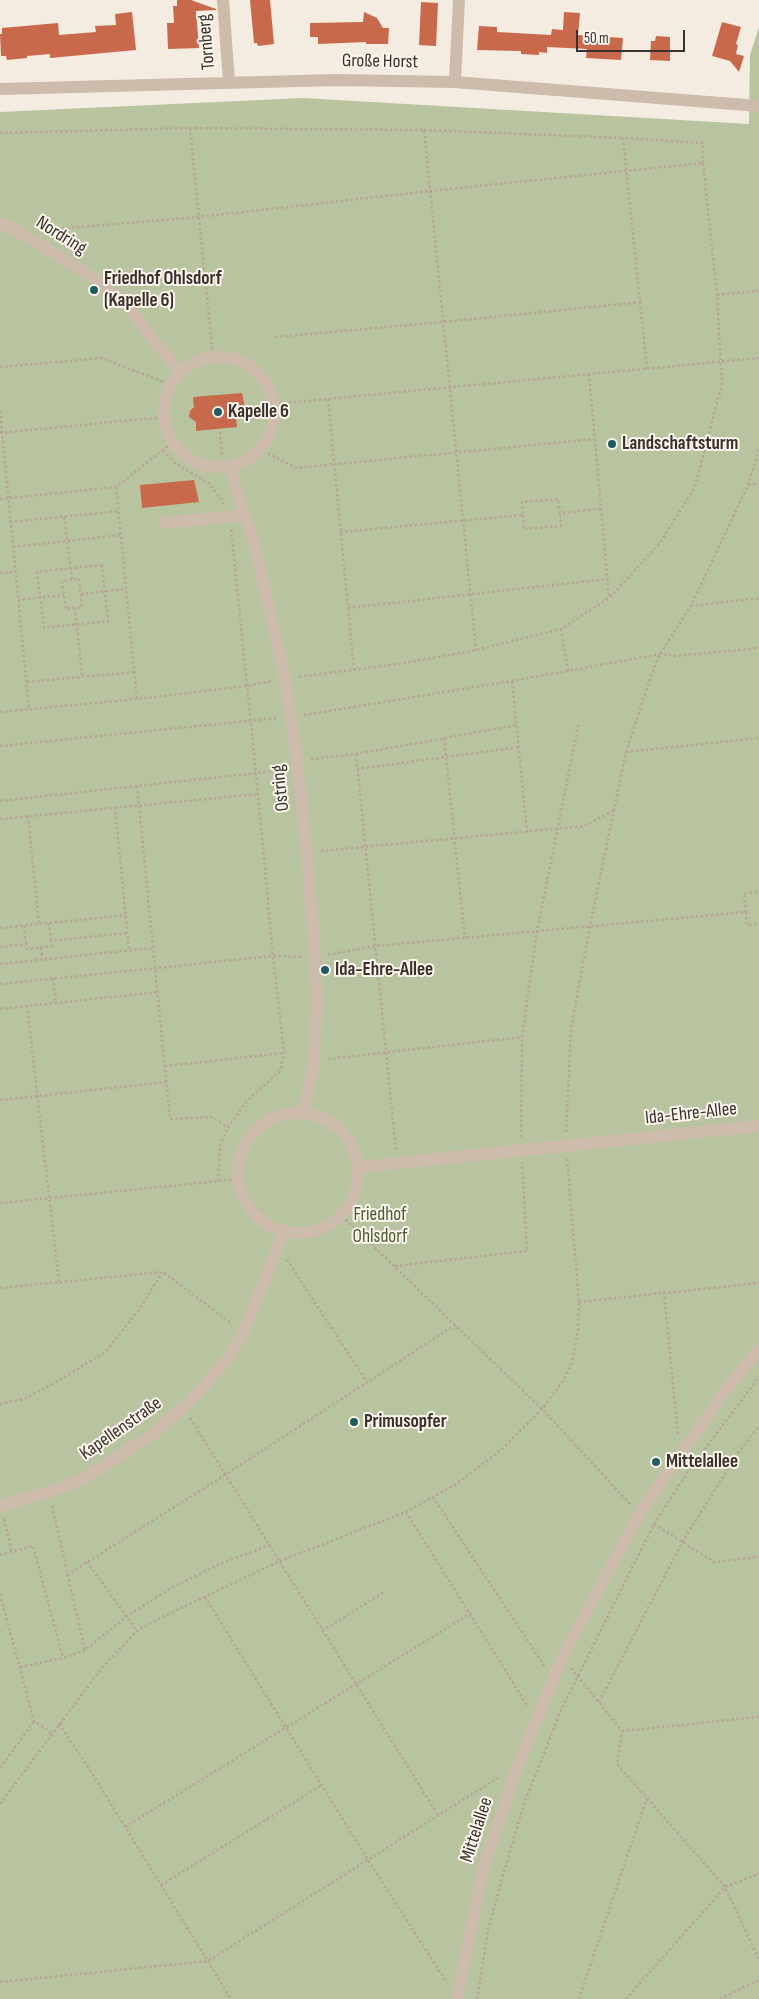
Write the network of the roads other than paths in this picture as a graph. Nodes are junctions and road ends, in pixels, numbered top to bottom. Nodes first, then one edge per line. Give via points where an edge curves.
1 (223, 0) edge
2 (459, 0) edge
3 (229, 82) junction
4 (455, 82) junction
5 (0, 89) edge
6 (759, 106) edge
7 (0, 223) edge
8 (180, 372) junction
9 (226, 466) junction
10 (245, 515) junction
11 (164, 523) dead end
12 (304, 1113) junction
13 (759, 1126) edge
14 (359, 1167) junction
15 (282, 1232) junction
16 (759, 1350) edge
17 (0, 1506) edge
18 (457, 1999) edge

1 - 3 street, Tornberg
2 - 4 street
3 - 4 street, Große Horst
3 - 5 street, Große Horst
4 - 6 street, Große Horst
7 - 8 street, Nordring via 101,282 126,305
8 - 9 street via 166,398 164,417 173,442 195,461 209,466
8 - 9 street via 195,362 226,357 251,367 265,382 274,404 272,428 267,439 246,460
9 - 10 street, Ostring
10 - 11 street
10 - 12 street, Ostring via 285,678 307,852 317,1004 314,1061
12 - 14 street via 324,1118 341,1130 353,1147
12 - 15 street via 283,1114 264,1123 249,1138 240,1157 238,1179 242,1196 251,1212
13 - 14 street, Ida-Ehre-Allee
14 - 15 street via 358,1184 342,1216 314,1232
15 - 17 street, Kapellenstraße via 244,1333 228,1358 184,1407 153,1434 83,1479
16 - 18 street, Mittelallee via 730,1384 639,1514 562,1658 518,1765 483,1869

